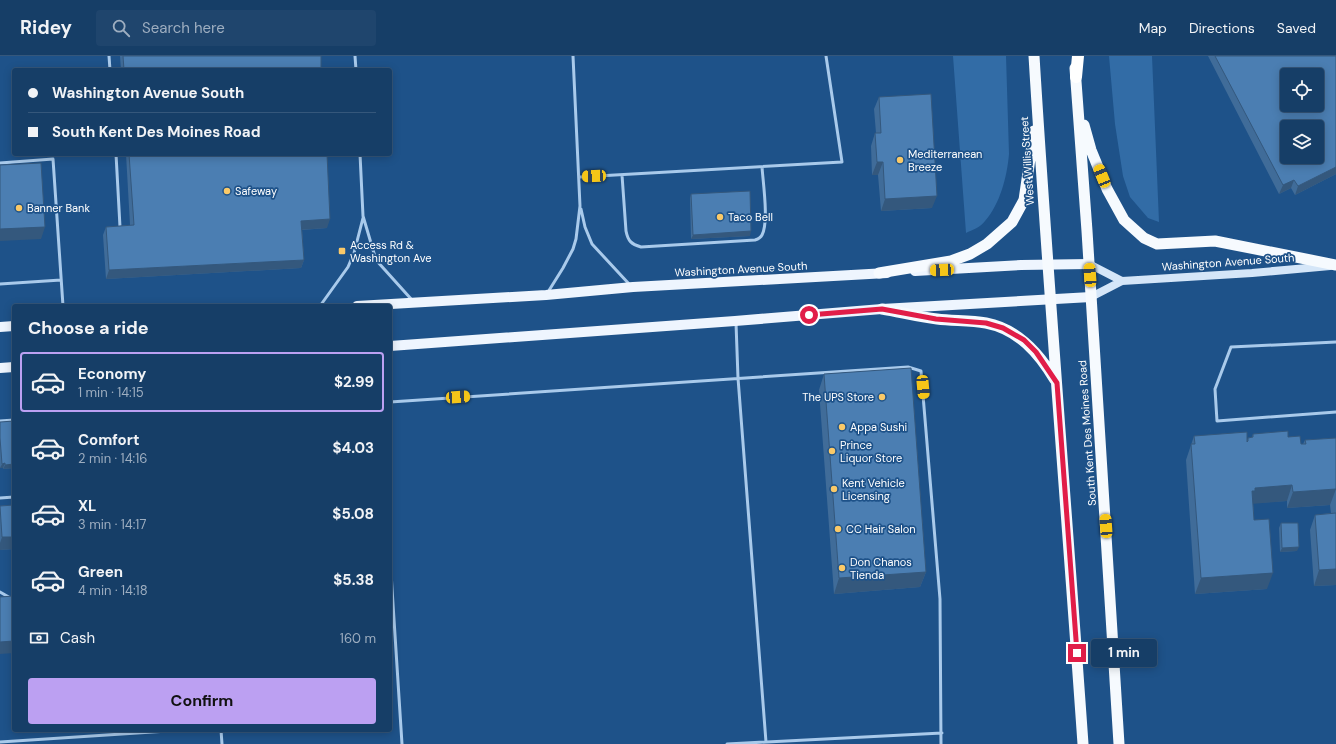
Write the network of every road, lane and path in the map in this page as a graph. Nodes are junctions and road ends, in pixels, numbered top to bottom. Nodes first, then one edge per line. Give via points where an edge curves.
1 (110, 56) edge
2 (355, 56) edge
3 (573, 56) edge
4 (826, 56) edge
5 (1034, 56) edge
6 (1074, 56) edge
7 (1078, 56) edge
8 (110, 68) edge
9 (356, 68) edge
10 (1076, 77) junction
11 (1078, 104) junction
12 (1037, 111) junction
13 (116, 156) edge
14 (360, 156) edge
15 (0, 163) edge
16 (762, 166) junction
17 (622, 175) junction
18 (580, 177) junction
19 (580, 206) junction
20 (363, 216) junction
21 (120, 227) edge
22 (1089, 264) junction
23 (1047, 265) junction
24 (1336, 265) edge
25 (879, 273) junction
26 (61, 280) junction
27 (1122, 281) junction
28 (0, 284) edge
29 (633, 287) junction
30 (546, 295) junction
31 (1091, 297) junction
32 (1049, 299) junction
33 (415, 303) junction
34 (63, 304) edge
35 (321, 304) edge
36 (392, 304) edge
37 (882, 309) junction
38 (735, 321) junction
39 (12, 326) edge
40 (0, 327) edge
41 (1336, 342) edge
42 (392, 346) edge
43 (12, 367) edge
44 (0, 368) edge
45 (738, 378) junction
46 (1057, 383) junction
47 (392, 402) edge
48 (1336, 412) edge
49 (12, 420) edge
50 (0, 421) edge
51 (12, 497) edge
52 (0, 498) edge
53 (392, 589) edge
54 (0, 592) edge
55 (12, 599) edge
56 (152, 732) edge
57 (221, 732) edge
58 (942, 732) junction
59 (0, 742) edge
60 (766, 742) junction
61 (222, 744) edge
62 (402, 744) edge
63 (728, 744) edge
64 (941, 744) edge
65 (1083, 744) edge
66 (1119, 744) edge

1 - 8 lane
2 - 9 lane
3 - 18 lane
4 - 16 lane via 842,162
5 - 12 highway, West Willis Street
6 - 10 highway
7 - 10 highway
10 - 11 highway
11 - 22 highway
11 - 24 highway via 1091,150 1107,189 1124,220 1144,238 1158,244 1215,240
12 - 23 highway, West Willis Street
12 - 25 highway via 1024,200 1012,222 987,244 970,254 951,261
13 - 21 lane
14 - 20 lane
15 - 26 lane via 53,159
16 - 17 lane
16 - 17 lane via 765,228 762,236 748,241 641,247 634,245 628,240 626,231
17 - 18 lane
18 - 19 lane
19 - 29 lane via 592,244
19 - 30 lane via 573,249
20 - 33 lane via 376,260
20 - 35 lane via 348,267
22 - 23 main road, Washington Avenue South
22 - 27 main road, Washington Avenue South
22 - 31 highway, South Kent Des Moines Road
23 - 25 main road, Washington Avenue South
23 - 32 highway
24 - 27 main road, Washington Avenue South
25 - 29 main road, Washington Avenue South
26 - 28 lane
26 - 34 lane
27 - 31 main road, Washington Avenue South
29 - 30 main road, Washington Avenue South
30 - 33 main road, Washington Avenue South
31 - 32 main road, Washington Avenue South
31 - 66 highway, South Kent Des Moines Road
32 - 37 main road, Washington Avenue South
32 - 46 highway
33 - 36 main road, Washington Avenue South
37 - 38 main road, Washington Avenue South
37 - 46 highway via 936,319 986,323 1003,328 1024,340 1036,352
38 - 42 main road, Washington Avenue South
38 - 45 lane
39 - 40 main road
41 - 48 lane via 1230,347 1215,389 1217,421
43 - 44 main road
45 - 47 lane
45 - 58 lane via 908,367 921,372 940,599
45 - 60 lane
46 - 65 highway
49 - 50 lane
51 - 52 lane
53 - 62 lane
54 - 55 lane
56 - 59 lane
57 - 61 lane
58 - 60 lane
58 - 64 lane
60 - 63 lane

